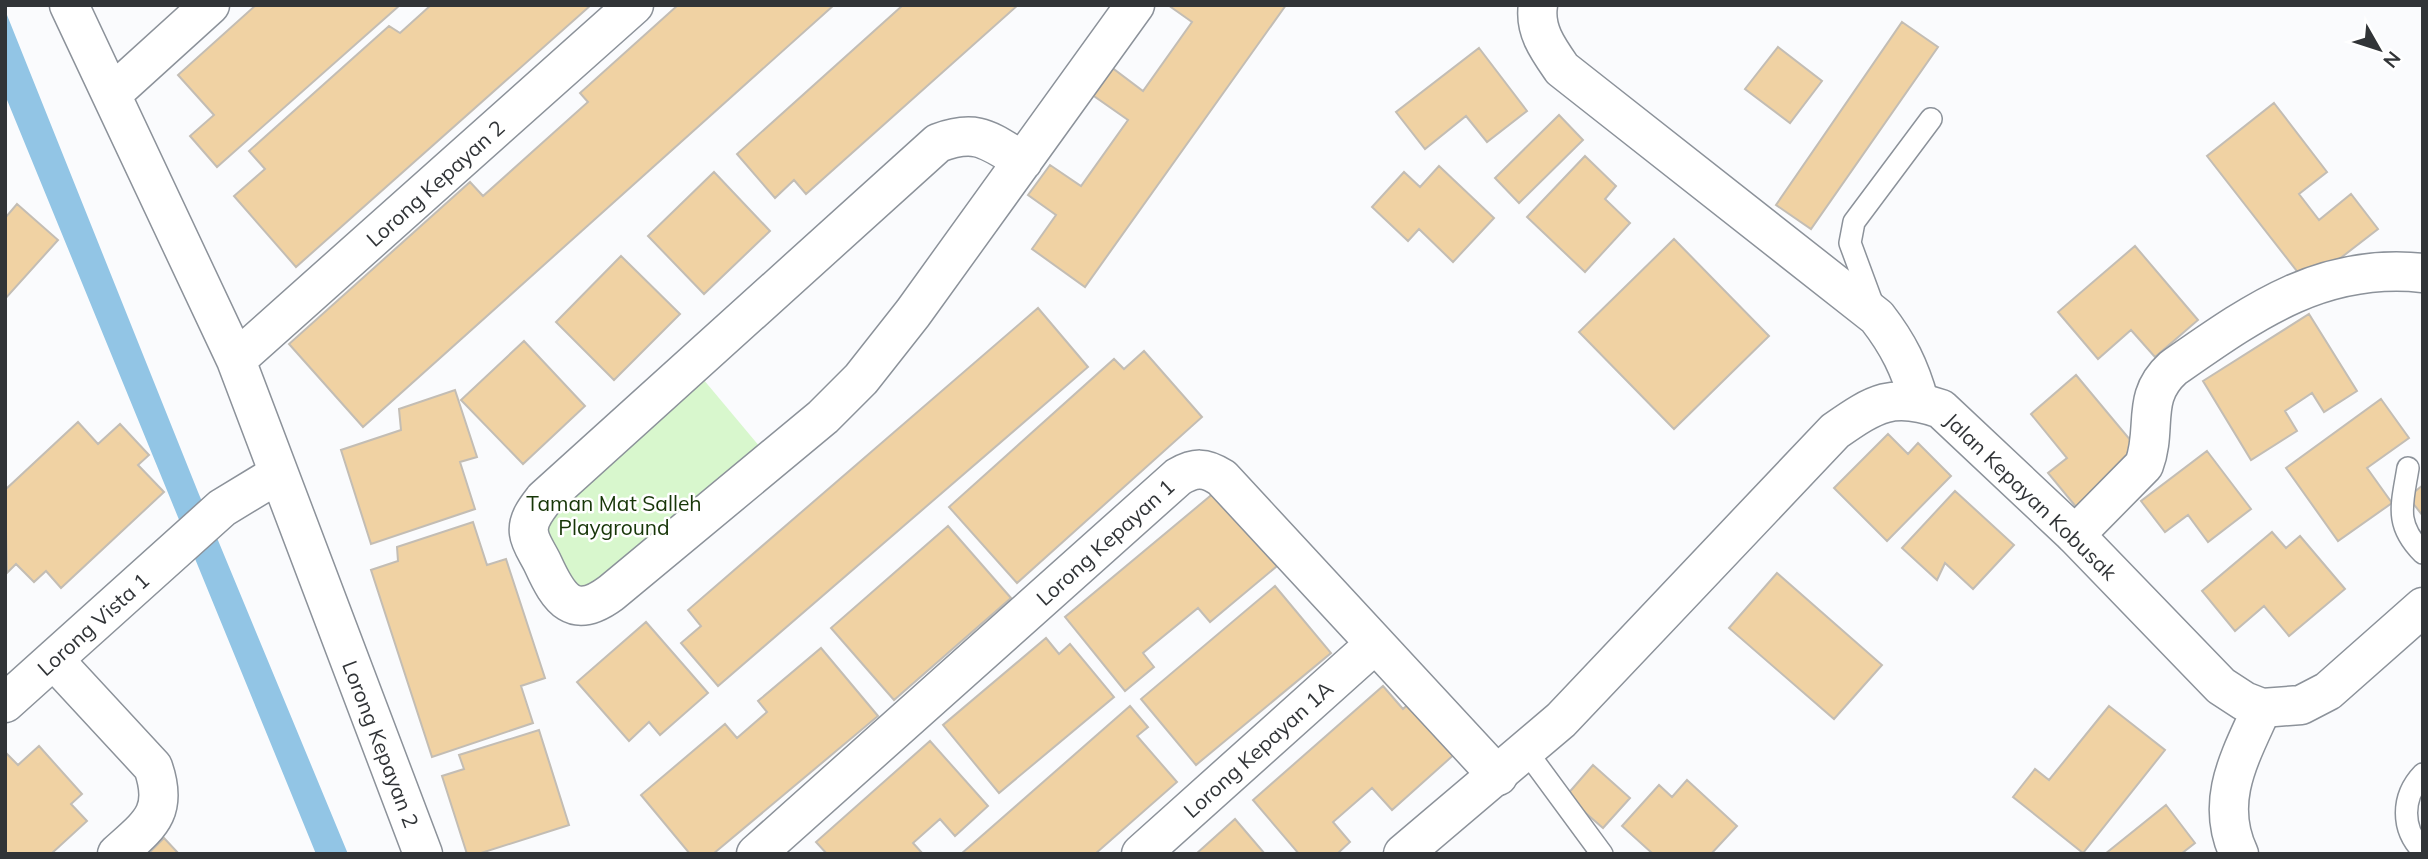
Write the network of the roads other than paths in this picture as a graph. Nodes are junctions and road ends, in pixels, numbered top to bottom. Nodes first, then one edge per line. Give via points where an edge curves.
1 (69, 5) edge
2 (210, 5) edge
3 (634, 5) edge
4 (1135, 5) edge
5 (1538, 5) edge
6 (113, 93) junction
7 (1931, 119) dead end
8 (1023, 161) junction
9 (2423, 273) edge
10 (1877, 317) junction
11 (236, 360) junction
12 (1919, 401) junction
13 (2407, 468) dead end
14 (278, 474) junction
15 (2075, 535) junction
16 (2423, 553) edge
17 (2421, 611) edge
18 (1375, 644) junction
19 (54, 660) junction
20 (5, 703) edge
21 (2262, 708) junction
22 (1527, 752) junction
23 (2423, 774) edge
24 (1498, 776) junction
25 (2423, 851) edge
26 (117, 854) edge
27 (423, 854) edge
28 (756, 854) edge
29 (1141, 854) edge
30 (1403, 854) edge
31 (1602, 854) edge
32 (2239, 854) edge

1 - 6 street, Lorong Kepayan 2
2 - 6 street
3 - 11 street, Lorong Kepayan 2
4 - 8 street
5 - 10 street via 1536,18 1545,46 1562,69
6 - 11 street, Lorong Kepayan 2
7 - 10 lane via 1854,222 1850,243
8 - 8 street via 983,137 961,135 938,143 544,499 532,516 528,533 555,590 566,602 596,604 823,417 883,352
9 - 15 street via 2396,270 2322,283 2279,298 2173,368 2158,381 2152,396 2149,453 2144,465
10 - 12 street via 1910,369
11 - 14 street, Lorong Kepayan 2
12 - 15 street, Jalan Kepayan Kobusak via 1941,409
12 - 22 street, Jalan Kepayan Kobusak via 1894,399 1867,408 1835,431
13 - 16 lane via 2401,515 2406,535
14 - 19 street, Lorong Vista 1 via 222,508
14 - 27 street, Lorong Kepayan 2
15 - 21 street, Jalan Kepayan Kobusak via 2221,686
17 - 21 street via 2328,691 2301,705
18 - 24 street, Lorong Kepayan 1
18 - 28 street, Lorong Kepayan 1 via 1222,478 1193,468
18 - 29 street, Lorong Kepayan 1A
19 - 20 street, Lorong Vista 1
19 - 26 street via 153,766 159,783 155,817
21 - 32 street via 2233,771 2227,803 2231,837
22 - 24 street, Jalan Kepayan Kobusak
22 - 31 lane
23 - 25 lane via 2407,798 2406,819 2413,842
24 - 30 street, Jalan Kepayan Kobusak

